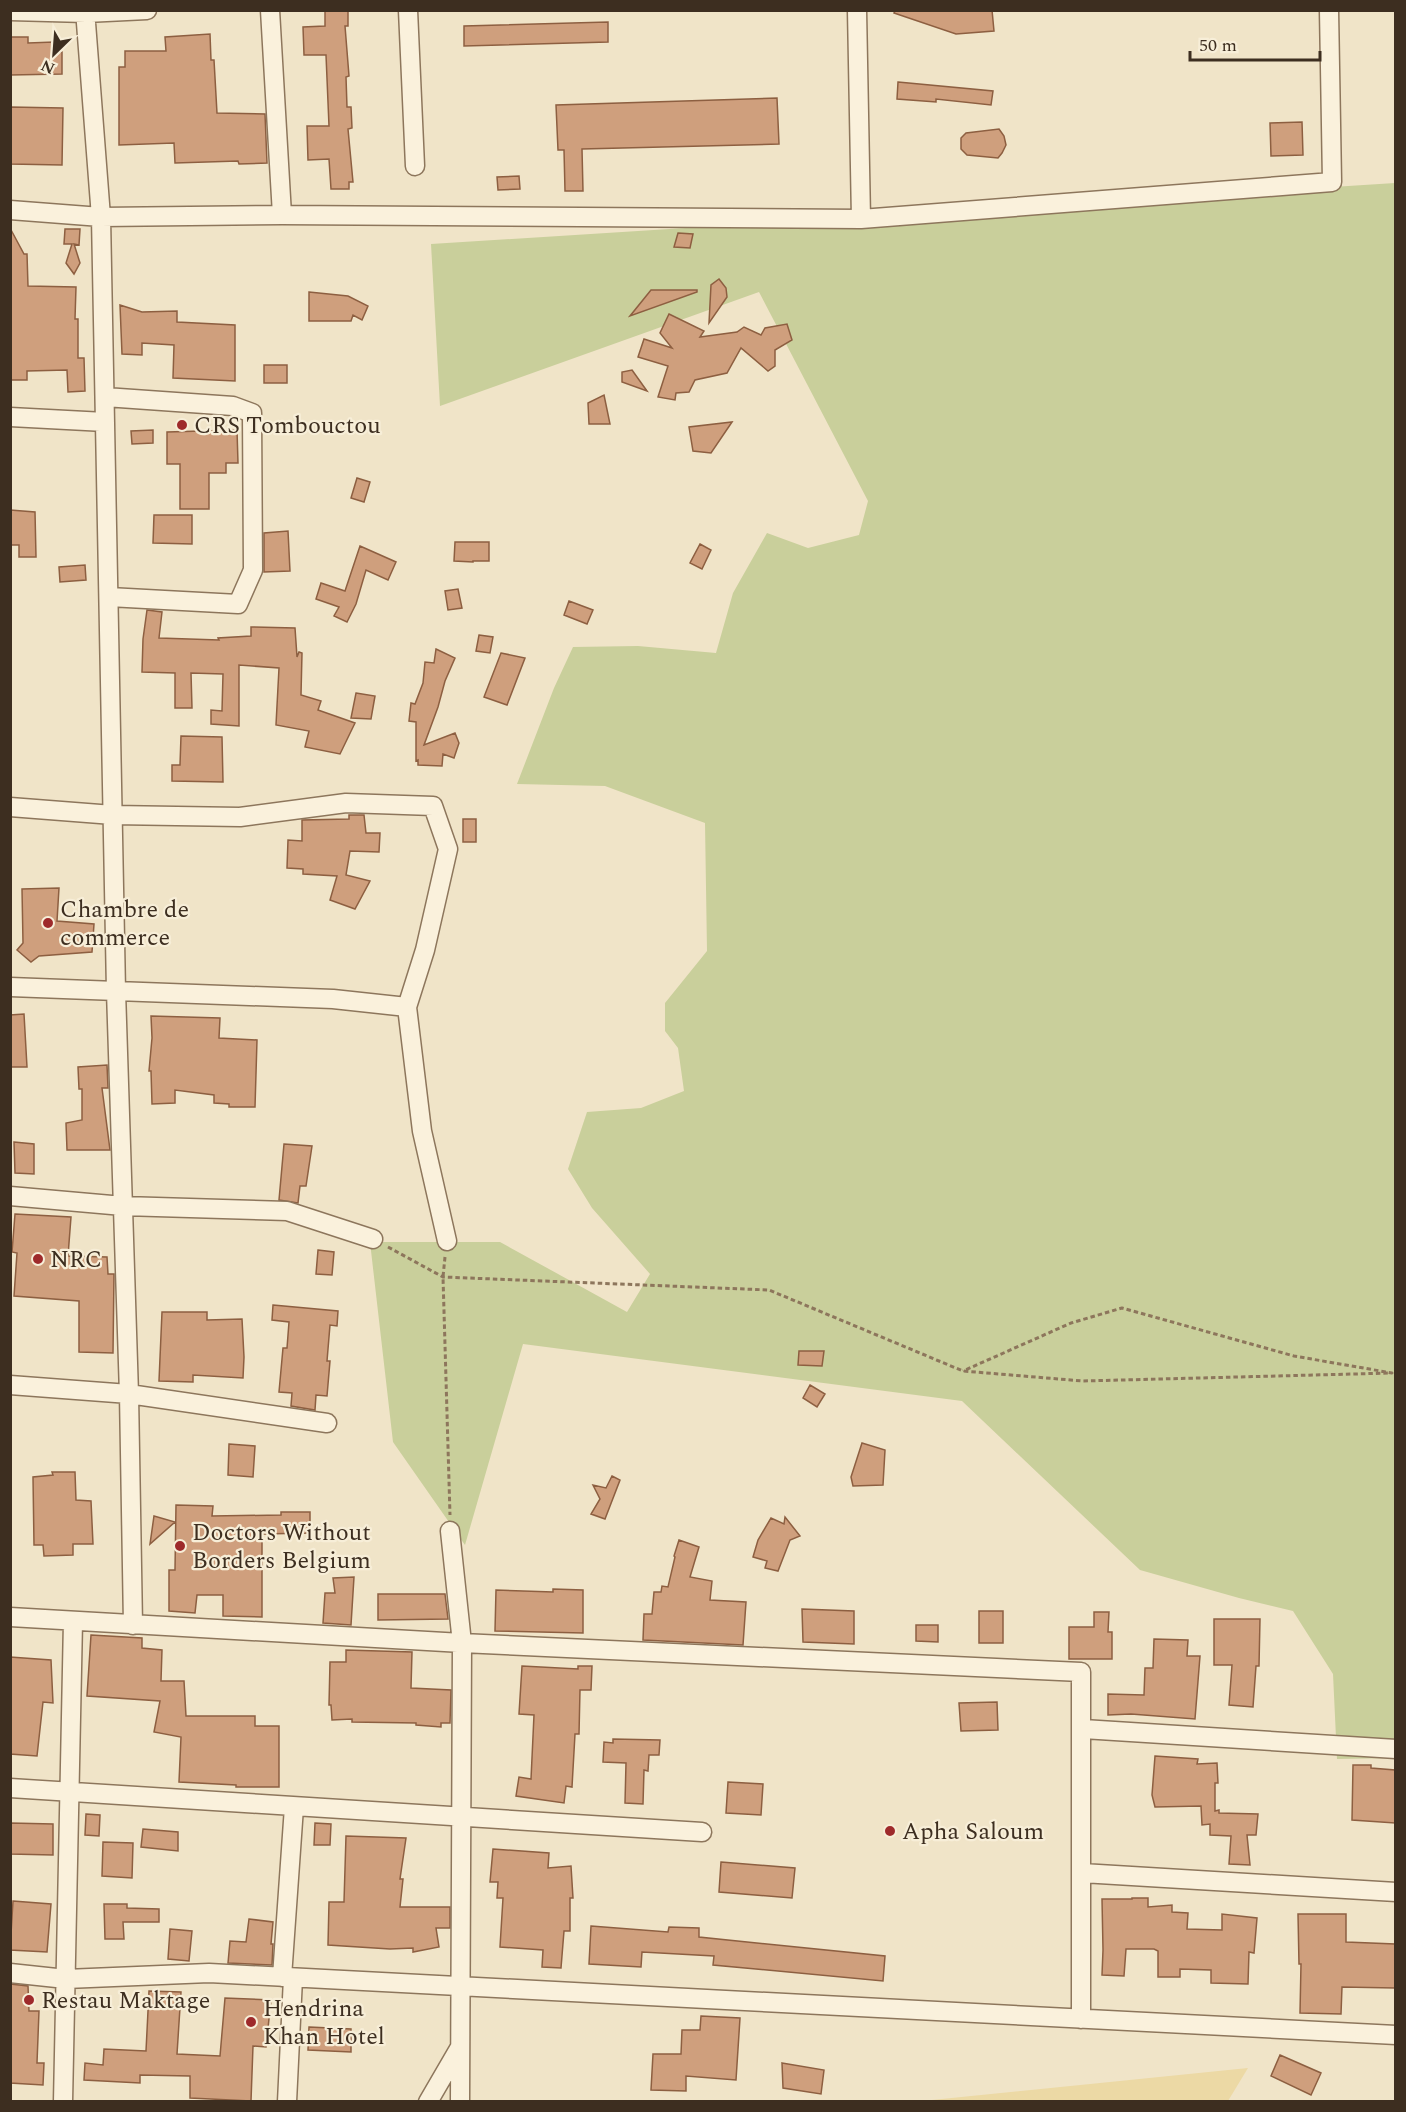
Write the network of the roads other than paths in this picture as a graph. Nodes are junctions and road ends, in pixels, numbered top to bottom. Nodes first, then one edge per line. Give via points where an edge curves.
1 (147, 10) edge
2 (270, 10) edge
3 (408, 10) edge
4 (857, 10) edge
5 (1329, 10) edge
6 (10, 11) edge
7 (85, 12) edge
8 (415, 166) dead end
9 (10, 210) edge
10 (282, 215) junction
11 (101, 218) junction
12 (861, 219) junction
13 (105, 397) junction
14 (10, 417) edge
15 (105, 422) junction
16 (109, 597) junction
17 (10, 807) edge
18 (113, 815) junction
19 (10, 987) edge
20 (116, 991) junction
21 (406, 1007) junction
22 (10, 1196) edge
23 (123, 1206) junction
24 (373, 1239) road end
25 (447, 1241) road end
26 (10, 1385) edge
27 (129, 1394) junction
28 (327, 1423) dead end
29 (450, 1531) road end
30 (10, 1617) edge
31 (73, 1621) junction
32 (133, 1625) junction
33 (462, 1643) junction
34 (1083, 1729) junction
35 (1395, 1749) edge
36 (10, 1788) edge
37 (70, 1791) junction
38 (294, 1807) junction
39 (461, 1818) junction
40 (702, 1832) dead end
41 (1082, 1873) junction
42 (1395, 1892) edge
43 (10, 1972) edge
44 (287, 1978) junction
45 (66, 1979) junction
46 (461, 1988) junction
47 (1082, 2019) junction
48 (1395, 2035) edge
49 (461, 2045) junction
50 (63, 2102) edge
51 (287, 2102) edge
52 (428, 2102) edge
53 (460, 2102) edge

1 - 7 street
2 - 10 street
3 - 8 street
4 - 12 street
5 - 12 street via 1332,182
6 - 7 street
7 - 11 street
9 - 11 street
10 - 11 street
10 - 12 street
11 - 13 street
13 - 15 street
13 - 16 street via 233,406 252,413 253,570 238,604
14 - 15 street
15 - 16 street
16 - 18 street
17 - 18 street
18 - 20 street
18 - 21 street via 240,817 346,803 433,806 448,849 425,950
19 - 20 street
20 - 21 street via 333,999
20 - 23 street
21 - 25 street via 422,1131
22 - 23 street
23 - 24 street via 287,1211
23 - 27 street
26 - 27 street
27 - 28 street
27 - 32 street
29 - 33 street
30 - 31 street
31 - 32 street
31 - 37 street
32 - 33 street
33 - 34 street via 1082,1672
33 - 39 street
34 - 35 street
34 - 41 street
36 - 37 street
37 - 38 street
37 - 45 street
38 - 39 street
38 - 44 street
39 - 40 street
39 - 46 street
41 - 42 street
41 - 47 street
43 - 45 street
44 - 45 street via 209,1973
44 - 46 street
44 - 51 street
45 - 50 street
46 - 47 street
46 - 49 street
47 - 48 street
49 - 52 street
49 - 53 street

